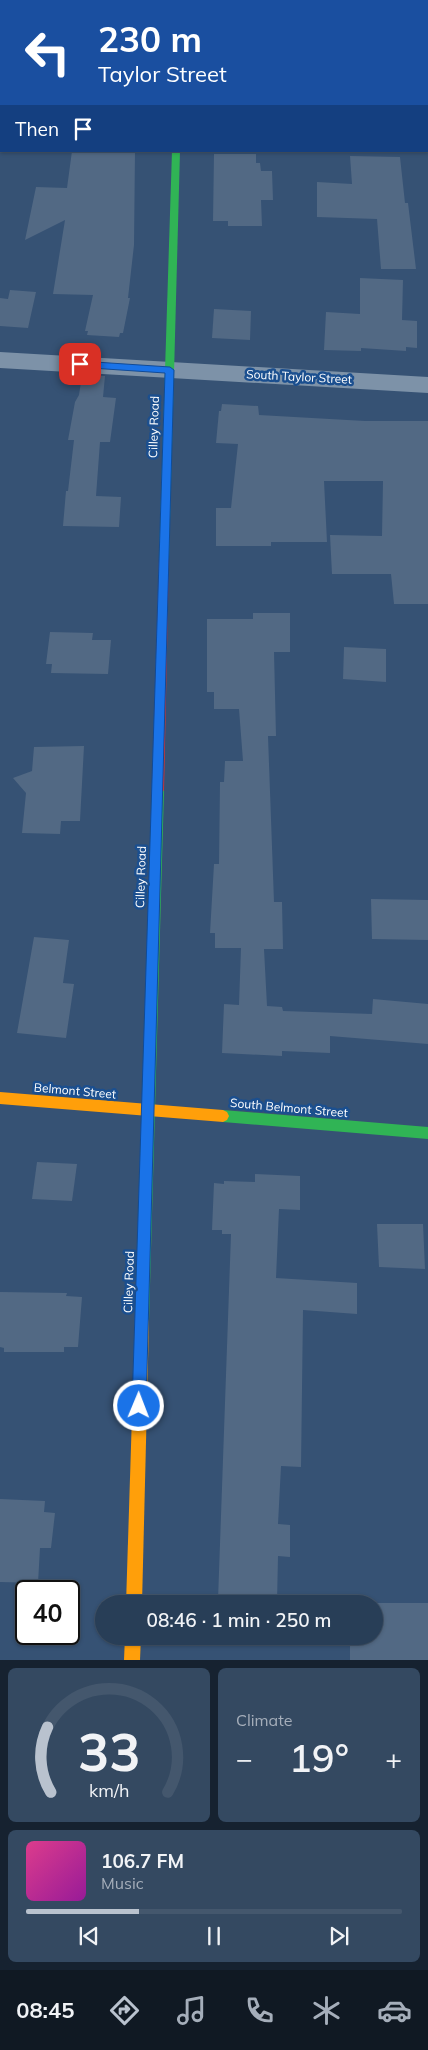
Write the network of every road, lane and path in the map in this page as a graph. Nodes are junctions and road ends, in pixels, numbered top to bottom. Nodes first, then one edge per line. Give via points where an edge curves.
1 (176, 152) edge
2 (0, 360) edge
3 (170, 370) junction
4 (428, 385) edge
5 (0, 1098) edge
6 (148, 1110) junction
7 (428, 1133) edge
8 (134, 1595) edge
9 (133, 1645) edge
10 (132, 1660) edge

1 - 3 street, Cilley Road
2 - 3 street, South Taylor Street
3 - 4 street, South Taylor Street
3 - 6 street, Cilley Road
5 - 6 street, Belmont Street
6 - 7 street, South Belmont Street
6 - 8 street, Cilley Road
9 - 10 street

